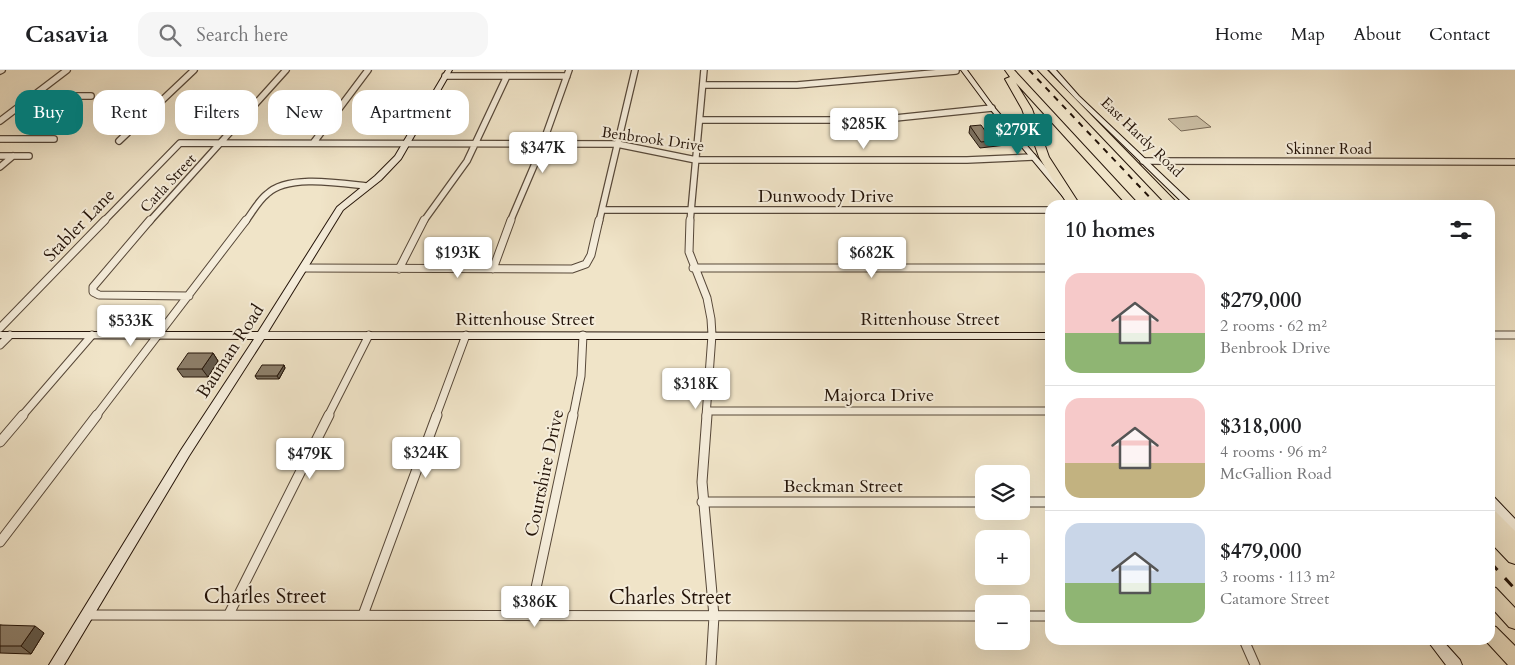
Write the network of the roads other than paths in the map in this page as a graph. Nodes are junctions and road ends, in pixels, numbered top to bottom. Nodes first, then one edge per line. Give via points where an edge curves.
1 (67, 70) edge
2 (194, 70) edge
3 (286, 70) edge
4 (368, 70) edge
5 (635, 70) edge
6 (704, 70) edge
7 (958, 70) edge
8 (1002, 70) edge
9 (1009, 70) edge
10 (1042, 70) edge
11 (1052, 70) edge
12 (1058, 70) edge
13 (447, 73) edge
14 (568, 73) edge
15 (507, 76) junction
16 (703, 85) junction
17 (41, 90) edge
18 (83, 96) edge
19 (90, 96) dead end
20 (1076, 97) junction
21 (992, 108) junction
22 (15, 110) edge
23 (700, 120) junction
24 (0, 121) edge
25 (0, 138) edge
26 (54, 139) dead end
27 (119, 141) dead end
28 (314, 142) junction
29 (180, 143) joint
30 (221, 143) junction
31 (407, 143) junction
32 (476, 143) junction
33 (543, 143) junction
34 (617, 144) junction
35 (0, 156) edge
36 (13, 156) junction
37 (29, 156) dead end
38 (1033, 157) junction
39 (696, 160) junction
40 (1143, 161) junction
41 (1515, 162) edge
42 (0, 167) edge
43 (366, 186) junction
44 (1070, 200) edge
45 (1071, 200) edge
46 (1128, 200) edge
47 (1168, 200) edge
48 (1185, 200) edge
49 (602, 210) junction
50 (691, 210) junction
51 (1045, 210) edge
52 (304, 268) junction
53 (493, 268) junction
54 (693, 268) junction
55 (1045, 268) edge
56 (399, 269) junction
57 (189, 296) junction
58 (0, 328) edge
59 (5, 335) edge
60 (92, 335) junction
61 (159, 335) junction
62 (262, 335) junction
63 (369, 335) junction
64 (466, 335) junction
65 (583, 335) junction
66 (712, 335) junction
67 (1495, 335) edge
68 (1515, 335) edge
69 (1045, 336) edge
70 (0, 345) edge
71 (707, 411) junction
72 (1045, 411) edge
73 (0, 442) edge
74 (702, 502) junction
75 (975, 502) edge
76 (1030, 502) edge
77 (1045, 502) edge
78 (1495, 505) edge
79 (1495, 522) edge
80 (1515, 527) edge
81 (1495, 536) edge
82 (0, 542) edge
83 (1515, 542) edge
84 (1515, 556) edge
85 (1495, 599) edge
86 (229, 614) junction
87 (87, 615) junction
88 (363, 615) junction
89 (530, 616) junction
90 (714, 616) junction
91 (975, 616) edge
92 (1030, 616) edge
93 (1045, 616) edge
94 (1515, 621) edge
95 (1495, 638) edge
96 (1246, 645) edge
97 (1438, 645) edge
98 (1515, 659) edge
99 (56, 665) edge
100 (711, 665) edge
101 (1255, 665) edge
102 (1455, 665) edge

1 - 17 street
2 - 27 street
3 - 30 street, Carla Street
4 - 28 street
5 - 34 street
6 - 16 street
7 - 16 street via 797,85
7 - 21 street
8 - 45 highway via 1027,109 1044,157
9 - 46 highway
10 - 47 highway
11 - 20 street, East Hardy Road
12 - 20 street
13 - 15 street
13 - 31 street, Bauman Road
14 - 15 street
14 - 33 street
15 - 32 street
16 - 23 street
18 - 19 street
20 - 40 street, East Hardy Road
21 - 23 street via 876,120
21 - 38 street
22 - 24 street
23 - 39 street
25 - 26 street
28 - 30 street, Benbrook Drive
28 - 31 street, Benbrook Drive
29 - 30 street, Benbrook Drive
29 - 58 street, Stabler Lane
30 - 57 street, Carla Street via 94,284 94,292 99,295
31 - 32 street, Benbrook Drive
31 - 43 street, Bauman Road via 389,168
32 - 33 street, Benbrook Drive
32 - 56 street via 462,169 427,214
33 - 34 street, Benbrook Drive
33 - 53 street
34 - 39 street, Benbrook Drive
34 - 49 street
35 - 36 street
36 - 37 street
36 - 42 street
38 - 39 street, Benbrook Drive
38 - 44 street
39 - 50 street
40 - 41 street, Skinner Road
40 - 48 street, East Hardy Road
43 - 52 street, Bauman Road via 340,209
43 - 57 street via 289,183 272,189
49 - 50 street, Dunwoody Drive
49 - 53 street via 586,264 572,269
50 - 51 street, Dunwoody Drive
50 - 54 street via 688,245
52 - 56 street
52 - 62 street, Bauman Road
53 - 56 street
54 - 55 street
54 - 66 street via 709,305
57 - 61 street
59 - 60 street, Rittenhouse Street
59 - 70 street
60 - 61 street, Rittenhouse Street
60 - 73 street
61 - 62 street, Rittenhouse Street
61 - 82 street
62 - 63 street, Rittenhouse Street
62 - 87 street, Bauman Road via 185,453
63 - 64 street, Rittenhouse Street
63 - 86 street
64 - 65 street, Rittenhouse Street
64 - 88 street
65 - 66 street, Rittenhouse Street
65 - 89 street, Courtshire Drive via 578,391
66 - 69 street, Rittenhouse Street
66 - 71 street
67 - 68 street
71 - 72 street, Majorca Drive
71 - 74 street
74 - 75 street, Beckman Street
74 - 90 street
76 - 77 street
78 - 80 street
79 - 83 highway
81 - 84 highway
85 - 94 highway
86 - 87 street, Charles Street
86 - 88 street, Charles Street
87 - 99 street, Bauman Road
88 - 89 street, Charles Street
89 - 90 street, Charles Street
90 - 91 street, Charles Street
90 - 100 street
92 - 93 street
95 - 98 highway
96 - 101 street
97 - 102 street

